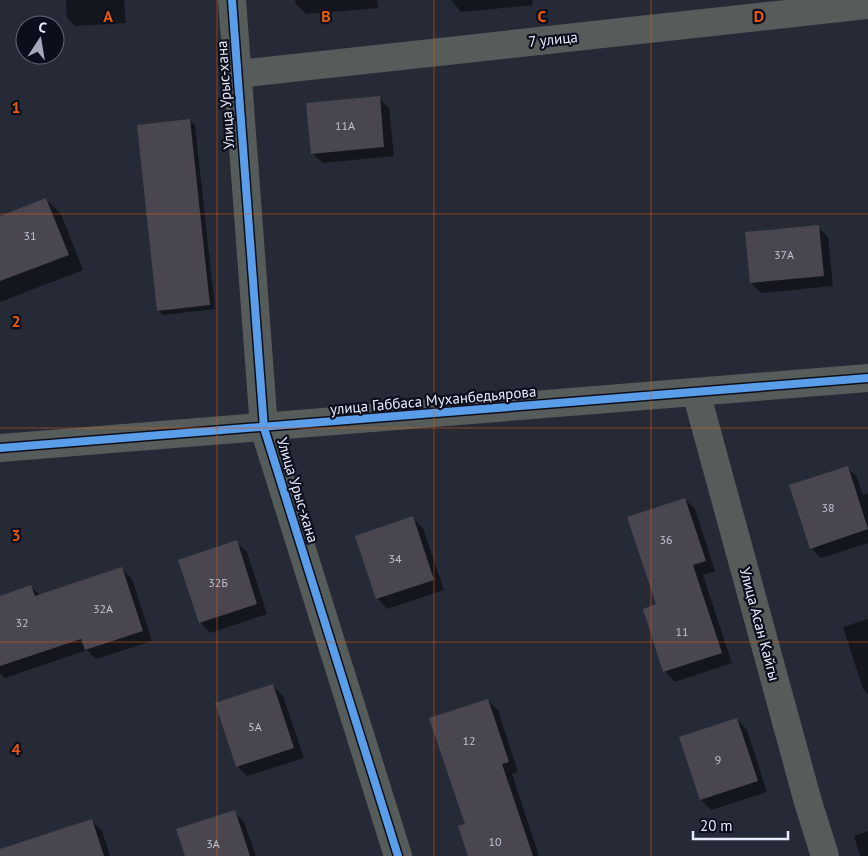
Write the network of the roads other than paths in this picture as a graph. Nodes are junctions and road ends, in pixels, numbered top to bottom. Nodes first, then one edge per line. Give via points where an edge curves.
1 (232, 0) edge
2 (868, 5) edge
3 (238, 74) junction
4 (868, 378) edge
5 (696, 392) junction
6 (264, 428) junction
7 (0, 448) edge
8 (398, 856) edge
9 (825, 856) edge

1 - 3 street, Улица Урыс-хана
2 - 3 street, 7 улица
3 - 6 street, Улица Урыс-хана
4 - 5 street, улица Габбаса Муханбедьярова
5 - 6 street, улица Габбаса Муханбедьярова
5 - 9 street, Улица Асан Кайгы
6 - 7 street, улица Габбаса Муханбедьярова
6 - 8 street, Улица Урыс-хана

